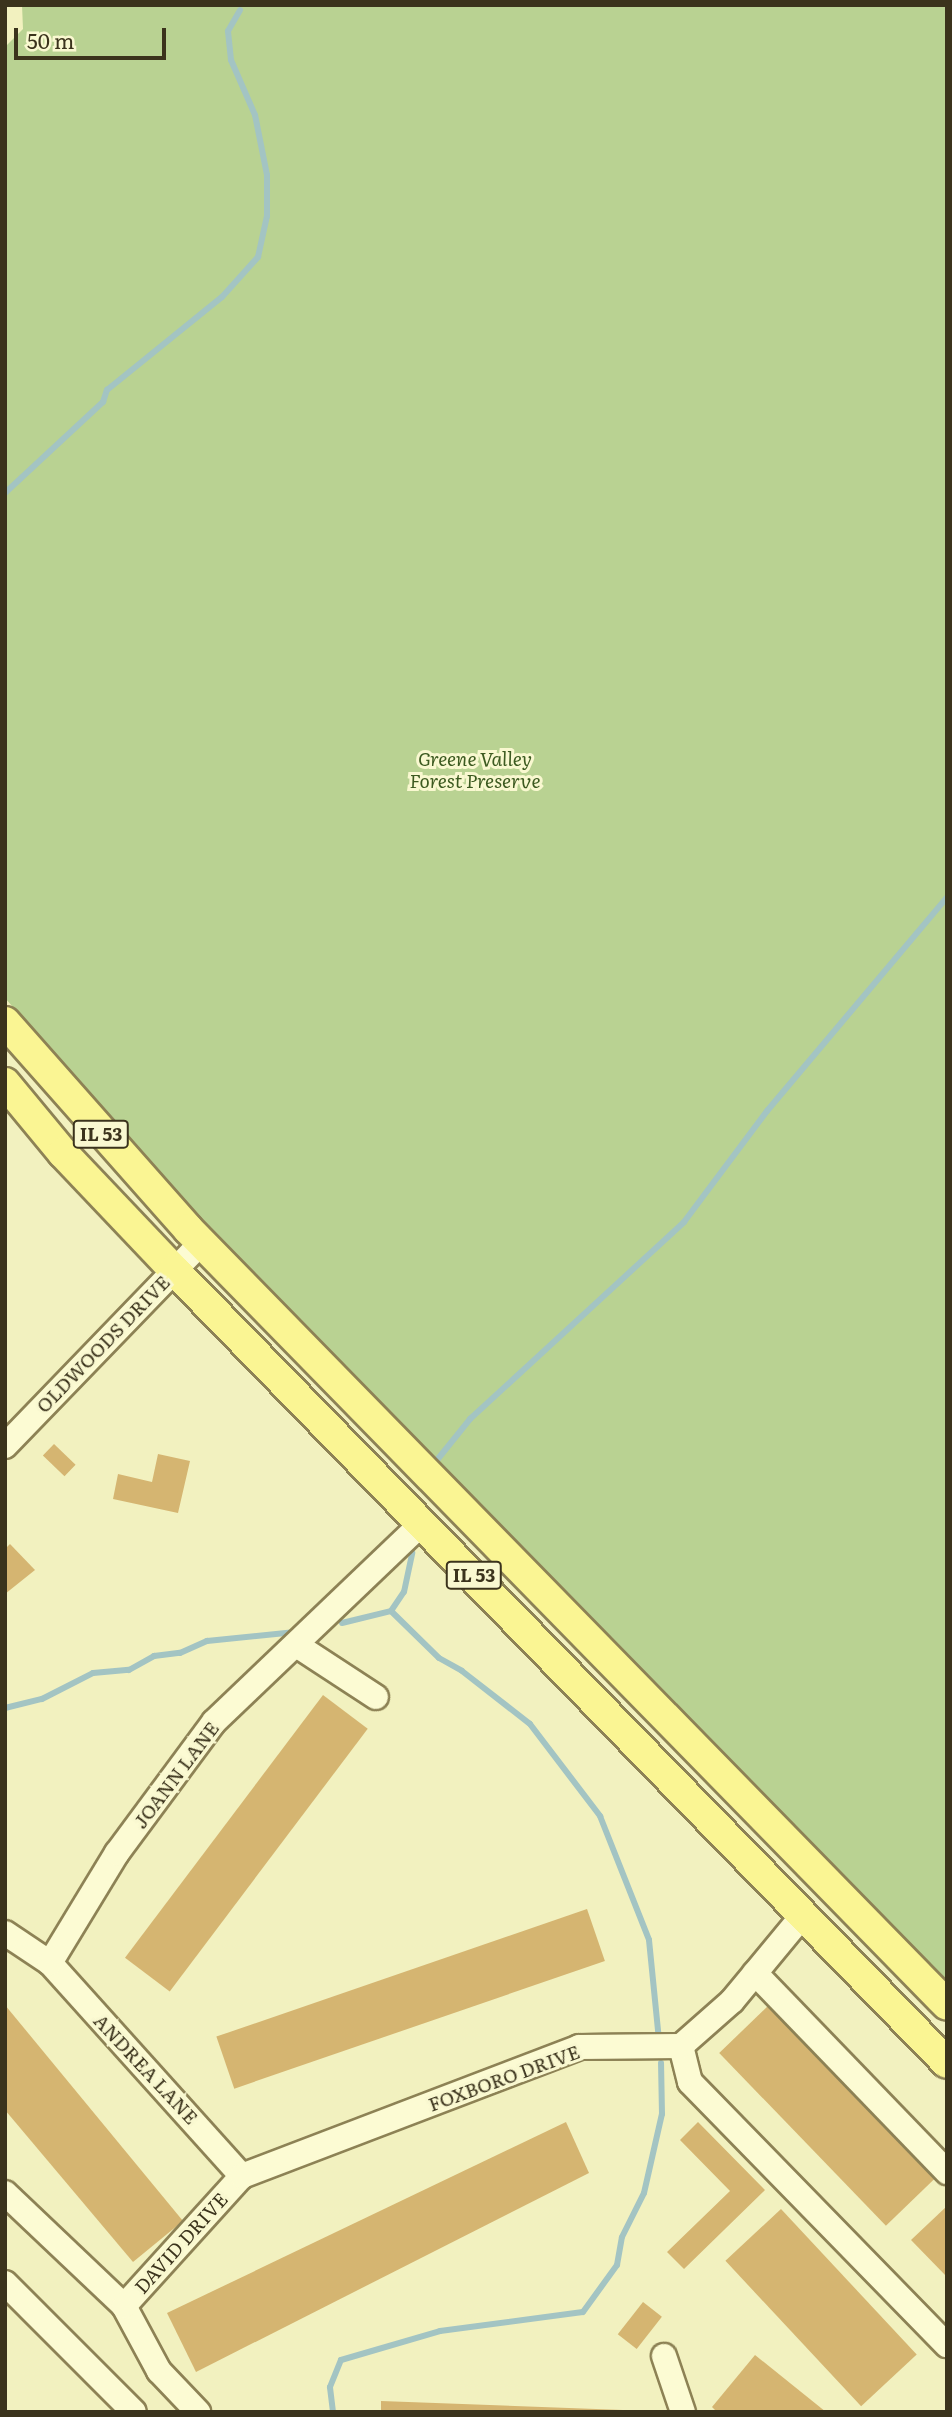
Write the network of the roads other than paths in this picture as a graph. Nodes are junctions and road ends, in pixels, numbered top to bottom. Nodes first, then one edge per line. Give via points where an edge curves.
1 (5, 1022) edge
2 (5, 1083) edge
3 (201, 1243) junction
4 (174, 1270) junction
5 (5, 1446) edge
6 (422, 1522) junction
7 (298, 1646) junction
8 (376, 1697) dead end
9 (804, 1914) junction
10 (5, 1933) edge
11 (50, 1963) junction
12 (755, 1973) junction
13 (947, 2005) edge
14 (681, 2046) junction
15 (947, 2063) edge
16 (947, 2172) edge
17 (242, 2176) junction
18 (5, 2193) edge
19 (5, 2283) edge
20 (124, 2306) junction
21 (947, 2345) edge
22 (664, 2356) dead end
23 (134, 2412) edge
24 (198, 2412) edge
25 (683, 2412) edge

1 - 3 main road, IL 53 via 128,1166
2 - 4 main road, IL 53 via 62,1153
3 - 4 street, OLDWOODS DRIVE
3 - 13 main road, IL 53
4 - 5 street, OLDWOODS DRIVE
4 - 6 main road, IL 53
6 - 7 street, JOANN LANE
6 - 9 main road, IL 53
7 - 8 street
7 - 11 street, JOANN LANE via 214,1722 117,1853
9 - 12 street
9 - 15 main road, IL 53
10 - 11 street, ANDREA LANE
11 - 17 street, ANDREA LANE
12 - 14 street
12 - 16 street
14 - 17 street, FOXBORO DRIVE via 579,2047
14 - 21 street via 690,2082
17 - 20 street, DAVID DRIVE
18 - 20 street
19 - 23 street
20 - 24 street, DAVID DRIVE via 159,2371
22 - 25 street

